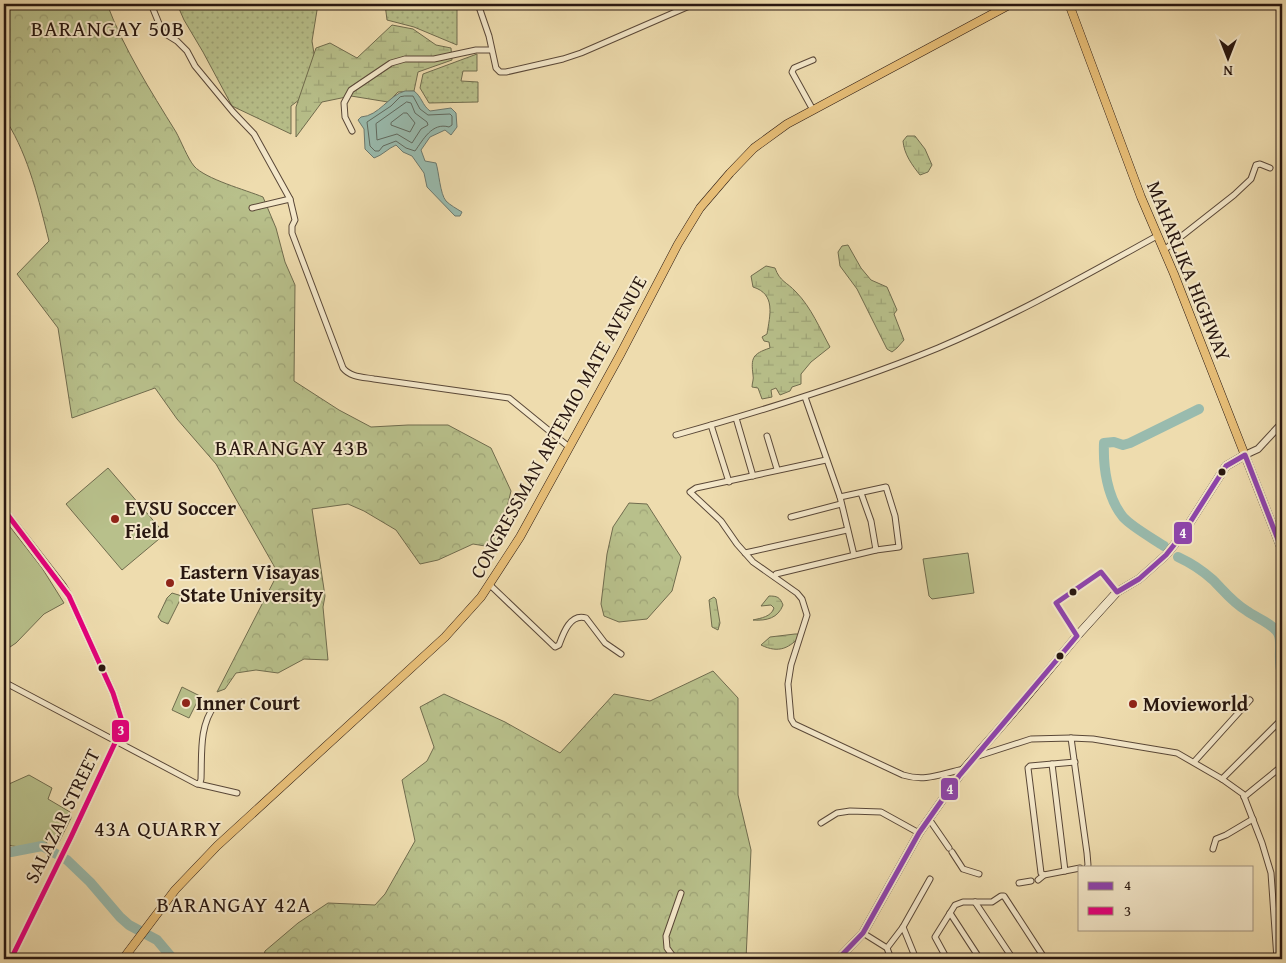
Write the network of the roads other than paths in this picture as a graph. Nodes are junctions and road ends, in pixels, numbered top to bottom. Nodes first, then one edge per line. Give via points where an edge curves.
1 (151, 4) edge
2 (478, 4) edge
3 (694, 4) edge
4 (1011, 4) edge
5 (1069, 4) edge
6 (491, 50) junction
7 (813, 60) dead end
8 (813, 110) junction
9 (352, 130) dead end
10 (1270, 168) dead end
11 (290, 199) junction
12 (252, 208) dead end
13 (1158, 236) junction
14 (1164, 250) junction
15 (805, 397) junction
16 (736, 418) junction
17 (1282, 423) edge
18 (711, 425) junction
19 (676, 435) dead end
20 (767, 436) dead end
21 (569, 447) junction
22 (1245, 455) junction
23 (826, 460) junction
24 (777, 469) junction
25 (753, 476) junction
26 (729, 482) junction
27 (860, 493) junction
28 (840, 497) junction
29 (841, 504) junction
30 (4, 510) edge
31 (791, 517) dead end
32 (848, 530) junction
33 (876, 550) junction
34 (1282, 550) edge
35 (745, 553) junction
36 (854, 555) junction
37 (775, 577) junction
38 (490, 585) junction
39 (621, 654) dead end
40 (4, 682) edge
41 (1250, 700) dead end
42 (241, 702) dead end
43 (1282, 719) edge
44 (1071, 738) junction
45 (116, 742) junction
46 (973, 758) junction
47 (1074, 762) junction
48 (1194, 762) junction
49 (1052, 764) junction
50 (1282, 766) edge
51 (964, 769) junction
52 (1222, 779) junction
53 (197, 784) junction
54 (237, 792) dead end
55 (1244, 797) junction
56 (929, 819) junction
57 (1253, 819) junction
58 (821, 823) dead end
59 (919, 833) junction
60 (1213, 849) dead end
61 (1088, 866) edge
62 (1078, 868) edge
63 (1065, 871) junction
64 (980, 874) dead end
65 (1044, 875) junction
66 (930, 879) dead end
67 (1038, 880) dead end
68 (1031, 881) dead end
69 (1019, 883) dead end
70 (681, 893) dead end
71 (975, 902) junction
72 (950, 914) junction
73 (904, 927) junction
74 (1282, 931) edge
75 (1275, 932) junction
76 (863, 933) junction
77 (887, 948) junction
78 (11, 959) edge
79 (122, 959) edge
80 (675, 959) edge
81 (838, 959) edge
82 (891, 959) edge
83 (916, 959) edge
84 (947, 959) edge
85 (980, 959) edge
86 (1013, 959) edge
87 (1045, 959) edge
88 (1277, 959) edge

1 - 11 street via 164,33 187,51 195,66 254,134
2 - 6 street
3 - 6 street via 581,53 521,70 500,72
4 - 8 main road, CONGRESSMAN ARTEMIO MATE AVENUE
5 - 13 main road, MAHARLIKA HIGHWAY
6 - 9 street via 391,63 351,90 344,103 345,117
7 - 8 street via 792,70
8 - 21 main road, CONGRESSMAN ARTEMIO MATE AVENUE via 754,148 700,208
10 - 14 street via 1256,165 1251,179 1234,196
11 - 12 street
11 - 21 street via 295,220 292,233 347,373 509,398
13 - 14 main road, MAHARLIKA HIGHWAY
13 - 15 street via 968,334 890,367
14 - 22 main road, MAHARLIKA HIGHWAY
15 - 16 street
15 - 23 street
16 - 18 street
16 - 25 street
17 - 22 street via 1258,449
18 - 19 street
18 - 26 street
20 - 24 street
21 - 38 main road, CONGRESSMAN ARTEMIO MATE AVENUE
22 - 34 main road, MAHARLIKA HIGHWAY
22 - 46 main road via 1226,466 1166,555 1139,579 1118,592
23 - 24 street
23 - 28 street
24 - 25 street
25 - 26 street
26 - 35 street via 690,492 722,521
27 - 28 street
27 - 33 street via 871,521
27 - 33 street via 886,487 895,516 899,547
28 - 29 street
29 - 31 street
29 - 32 street
30 - 45 street, SALAZAR STREET via 63,586 74,607 120,712 122,724
32 - 35 street
32 - 36 street
33 - 36 street
35 - 37 street
36 - 37 street via 776,574
37 - 51 street via 802,598 807,611 788,684 794,724 902,775 926,779
38 - 39 street via 555,647 570,623 583,617 605,643
38 - 79 main road, CONGRESSMAN ARTEMIO MATE AVENUE via 445,636 217,846 175,890
40 - 45 street
41 - 48 street
42 - 53 street via 226,707 215,704 206,720 201,779
43 - 52 street
44 - 46 street via 1031,738
44 - 47 street
44 - 48 street via 1177,753
45 - 53 street
45 - 78 street, SALAZAR STREET
46 - 51 main road
47 - 49 street
47 - 61 street
48 - 52 street
49 - 63 street
49 - 65 street via 1028,768 1041,872
50 - 55 street
51 - 56 main road
52 - 55 street
53 - 54 street
55 - 57 street
56 - 59 main road
56 - 64 street via 963,869
57 - 60 street via 1216,839
57 - 75 street via 1272,873
58 - 59 street via 837,813 881,812
59 - 76 main road
62 - 63 street
63 - 65 street
65 - 67 street
66 - 73 street
68 - 69 street
70 - 80 street via 666,936 667,948
71 - 72 street via 955,905
71 - 86 street
71 - 87 street via 992,902 1004,896
72 - 84 street via 936,937
72 - 85 street
73 - 77 street
73 - 83 street
74 - 75 street
75 - 88 street
76 - 77 street
76 - 81 main road
77 - 82 street

